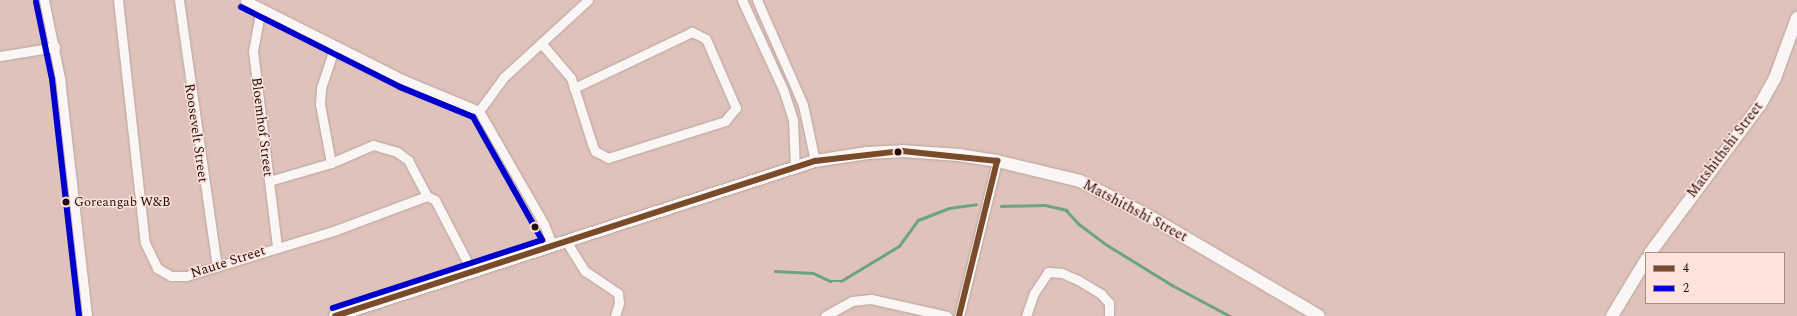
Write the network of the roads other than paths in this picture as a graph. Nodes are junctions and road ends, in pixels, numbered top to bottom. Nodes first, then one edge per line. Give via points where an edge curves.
1 (44, 0) edge
2 (118, 0) edge
3 (179, 0) edge
4 (245, 0) edge
5 (588, 0) edge
6 (742, 0) edge
7 (757, 0) edge
8 (261, 8) junction
9 (1797, 18) edge
10 (541, 43) junction
11 (335, 46) junction
12 (55, 47) junction
13 (0, 56) edge
14 (574, 88) junction
15 (479, 111) junction
16 (815, 161) junction
17 (998, 161) junction
18 (331, 163) junction
19 (795, 168) junction
20 (269, 181) junction
21 (427, 196) junction
22 (566, 241) junction
23 (552, 244) junction
24 (277, 247) junction
25 (1651, 252) edge
26 (1645, 262) edge
27 (217, 266) junction
28 (472, 271) junction
29 (87, 316) edge
30 (335, 316) edge
31 (615, 316) edge
32 (825, 316) edge
33 (948, 316) edge
34 (959, 316) edge
35 (1026, 316) edge
36 (1109, 316) edge
37 (1318, 316) edge
38 (1612, 316) edge

1 - 12 street
2 - 27 street, Naute Street via 146,243 151,257 158,268 171,276 186,276
3 - 27 street, Roosevelt Street
4 - 8 street
5 - 10 street
6 - 19 street via 783,89 792,120
7 - 16 street via 803,105
8 - 11 street
8 - 20 street, Bloemhof Street via 253,51
9 - 25 main road, Matshithshi Street via 1775,78 1760,106
10 - 14 street via 564,69
10 - 15 street via 504,77
11 - 15 street via 404,80
11 - 18 street via 321,88 320,104
12 - 13 street
12 - 29 street
14 - 14 street via 595,151 608,158 725,121 736,108 706,39 692,32
15 - 23 street via 544,224
16 - 17 main road, Matshithshi Street via 867,152 902,151
16 - 19 main road, Matshithshi Street
17 - 34 street
17 - 37 main road, Matshithshi Street via 1054,174 1095,188 1147,215
18 - 20 street
18 - 21 street via 364,148 385,147 408,160
19 - 22 main road, Matshithshi Street
20 - 24 street, Bloemhof Street
21 - 24 street, Naute Street via 336,230
21 - 28 street via 435,200
22 - 23 main road, Matshithshi Street
22 - 31 street via 585,271 618,293 619,303
23 - 28 main road, Matshithshi Street
24 - 27 street, Naute Street
26 - 38 main road
28 - 30 main road, Matshithshi Street
32 - 33 street via 852,301 871,300
35 - 36 street via 1034,293 1048,272 1078,280 1101,294 1109,303

